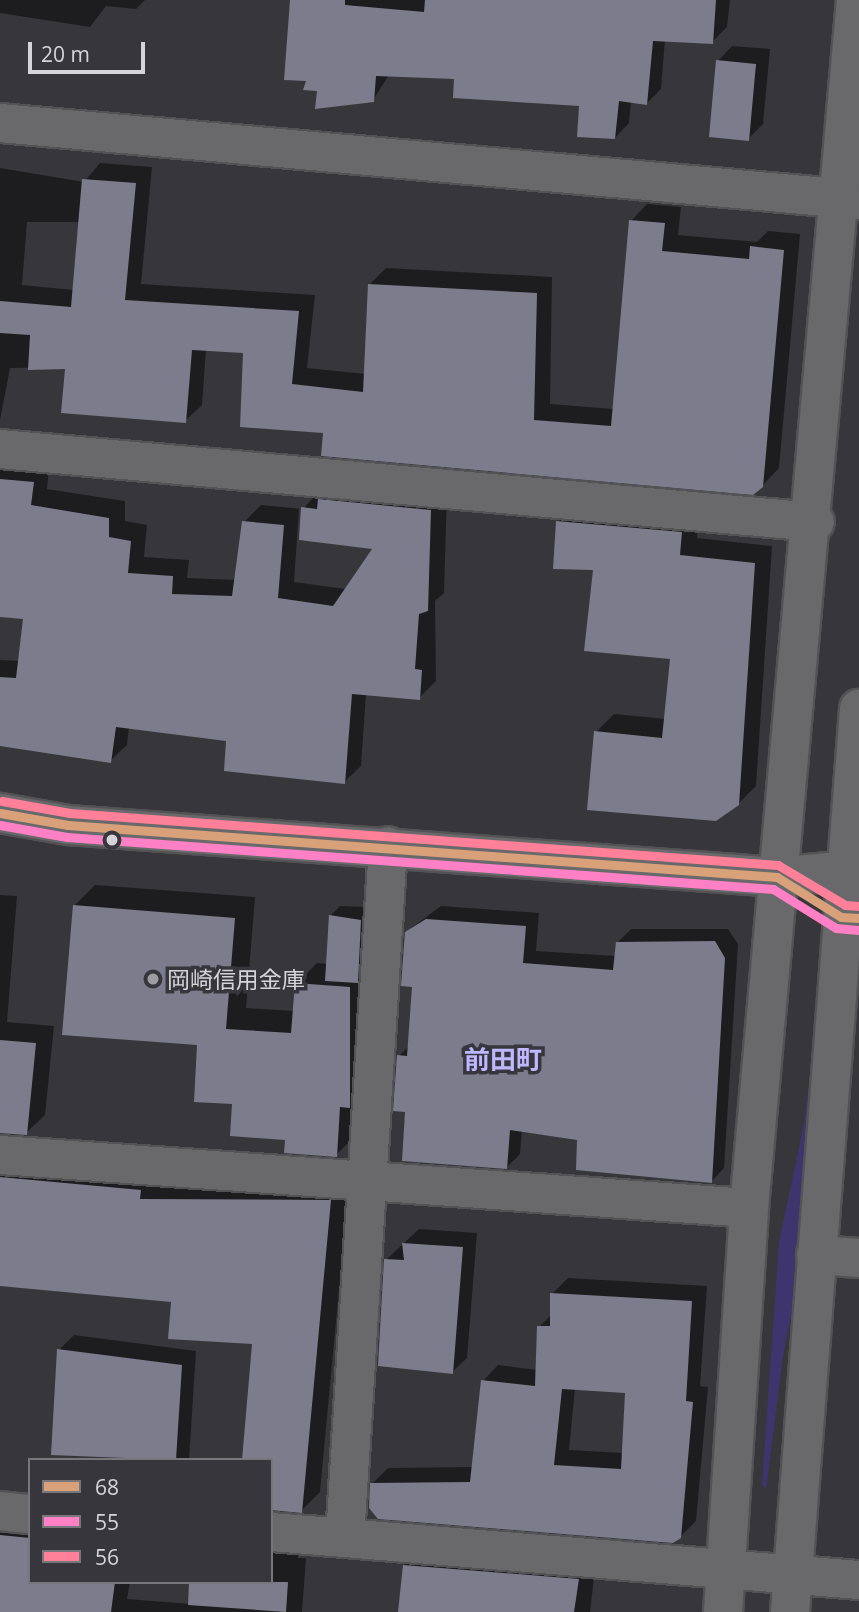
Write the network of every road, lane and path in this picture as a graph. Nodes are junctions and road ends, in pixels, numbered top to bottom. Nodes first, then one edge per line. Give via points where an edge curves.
1 (856, 0) edge
2 (0, 123) edge
3 (851, 200) edge
4 (0, 449) edge
5 (814, 522) junction
6 (859, 709) edge
7 (0, 813) edge
8 (388, 846) junction
9 (853, 868) edge
10 (777, 877) junction
11 (850, 918) edge
12 (0, 1155) edge
13 (364, 1177) junction
14 (749, 1208) junction
15 (816, 1255) junction
16 (859, 1258) edge
17 (0, 1511) edge
18 (28, 1514) edge
19 (273, 1532) edge
20 (345, 1538) junction
21 (727, 1571) junction
22 (859, 1580) edge
23 (792, 1594) edge
24 (723, 1612) edge

1 - 3 street
2 - 3 street
3 - 5 street
4 - 5 street
5 - 10 street
6 - 9 street
7 - 8 street via 68,825
8 - 10 street
8 - 13 street
9 - 10 street
9 - 11 street
10 - 11 street
10 - 14 street
11 - 15 street
12 - 13 street
13 - 14 street
13 - 20 street
14 - 21 street
15 - 16 street
15 - 23 street
17 - 18 street
19 - 20 street
20 - 21 street
21 - 23 street
21 - 24 street
22 - 23 street

